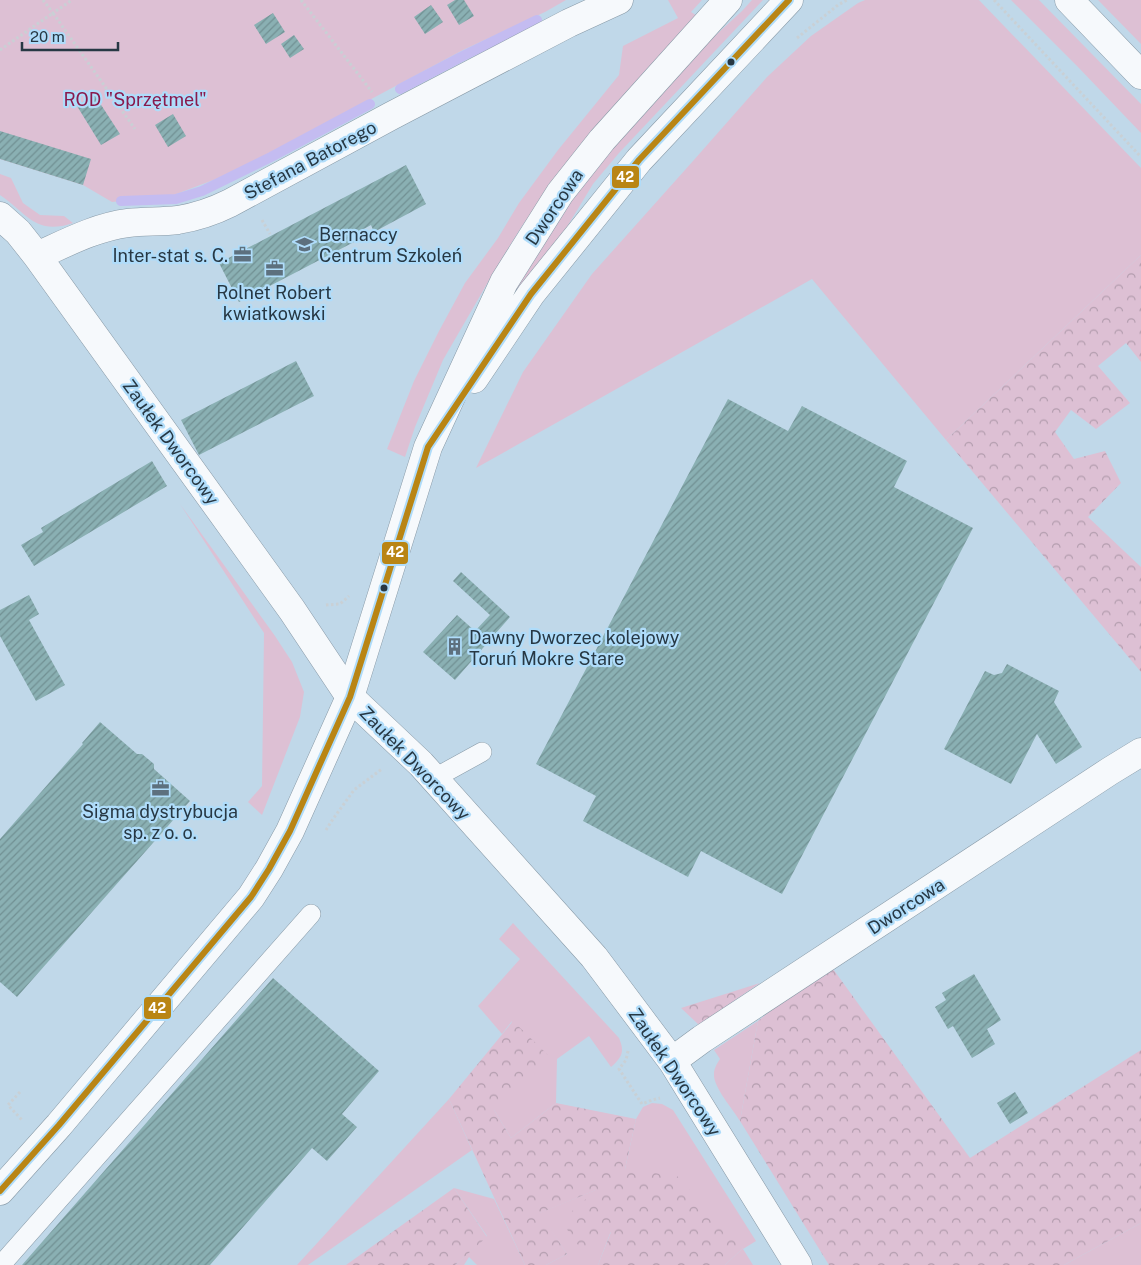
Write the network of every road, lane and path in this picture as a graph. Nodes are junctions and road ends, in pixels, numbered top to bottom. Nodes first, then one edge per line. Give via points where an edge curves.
1 (43, 0) edge
2 (72, 0) edge
3 (301, 0) edge
4 (619, 0) edge
5 (728, 0) edge
6 (789, 0) edge
7 (847, 0) edge
8 (994, 0) edge
9 (1069, 0) edge
10 (53, 13) junction
11 (793, 42) dead end
12 (0, 50) edge
13 (1141, 75) edge
14 (391, 116) junction
15 (135, 128) dead end
16 (1141, 157) edge
17 (0, 216) edge
18 (261, 218) dead end
19 (270, 234) dead end
20 (37, 256) junction
21 (428, 447) junction
22 (352, 594) dead end
23 (292, 610) junction
24 (350, 697) junction
25 (404, 748) junction
26 (482, 752) dead end
27 (1141, 752) edge
28 (380, 770) junction
29 (388, 772) dead end
30 (433, 779) junction
31 (323, 835) dead end
32 (311, 914) dead end
33 (628, 1049) dead end
34 (672, 1061) junction
35 (666, 1100) dead end
36 (0, 1191) edge
37 (1, 1265) edge
38 (798, 1265) edge

1 - 10 path
2 - 10 path
3 - 14 path
4 - 14 street, Stefana Batorego
5 - 21 street, Dworcowa via 602,140 560,193 504,282
6 - 21 street, Dworcowa via 639,160 531,294
7 - 11 path
8 - 16 path
9 - 13 street
10 - 12 path
10 - 15 path
14 - 20 street, Stefana Batorego via 223,206 184,219 116,226
17 - 20 street
18 - 19 path
20 - 23 street, Zaułek Dworcowy
21 - 24 street, Dworcowa
22 - 23 path via 340,604 319,605 309,601
23 - 24 street, Zaułek Dworcowy
24 - 25 street, Zaułek Dworcowy
24 - 36 street, Dworcowa via 290,831 251,897
25 - 28 path
25 - 30 street, Zaułek Dworcowy
26 - 30 lane
27 - 34 street, Dworcowa
28 - 29 path
28 - 31 path via 354,790
30 - 34 street, Zaułek Dworcowy via 594,957
32 - 37 lane
33 - 35 path via 626,1060 619,1069 642,1104 660,1098
34 - 38 street, Zaułek Dworcowy

